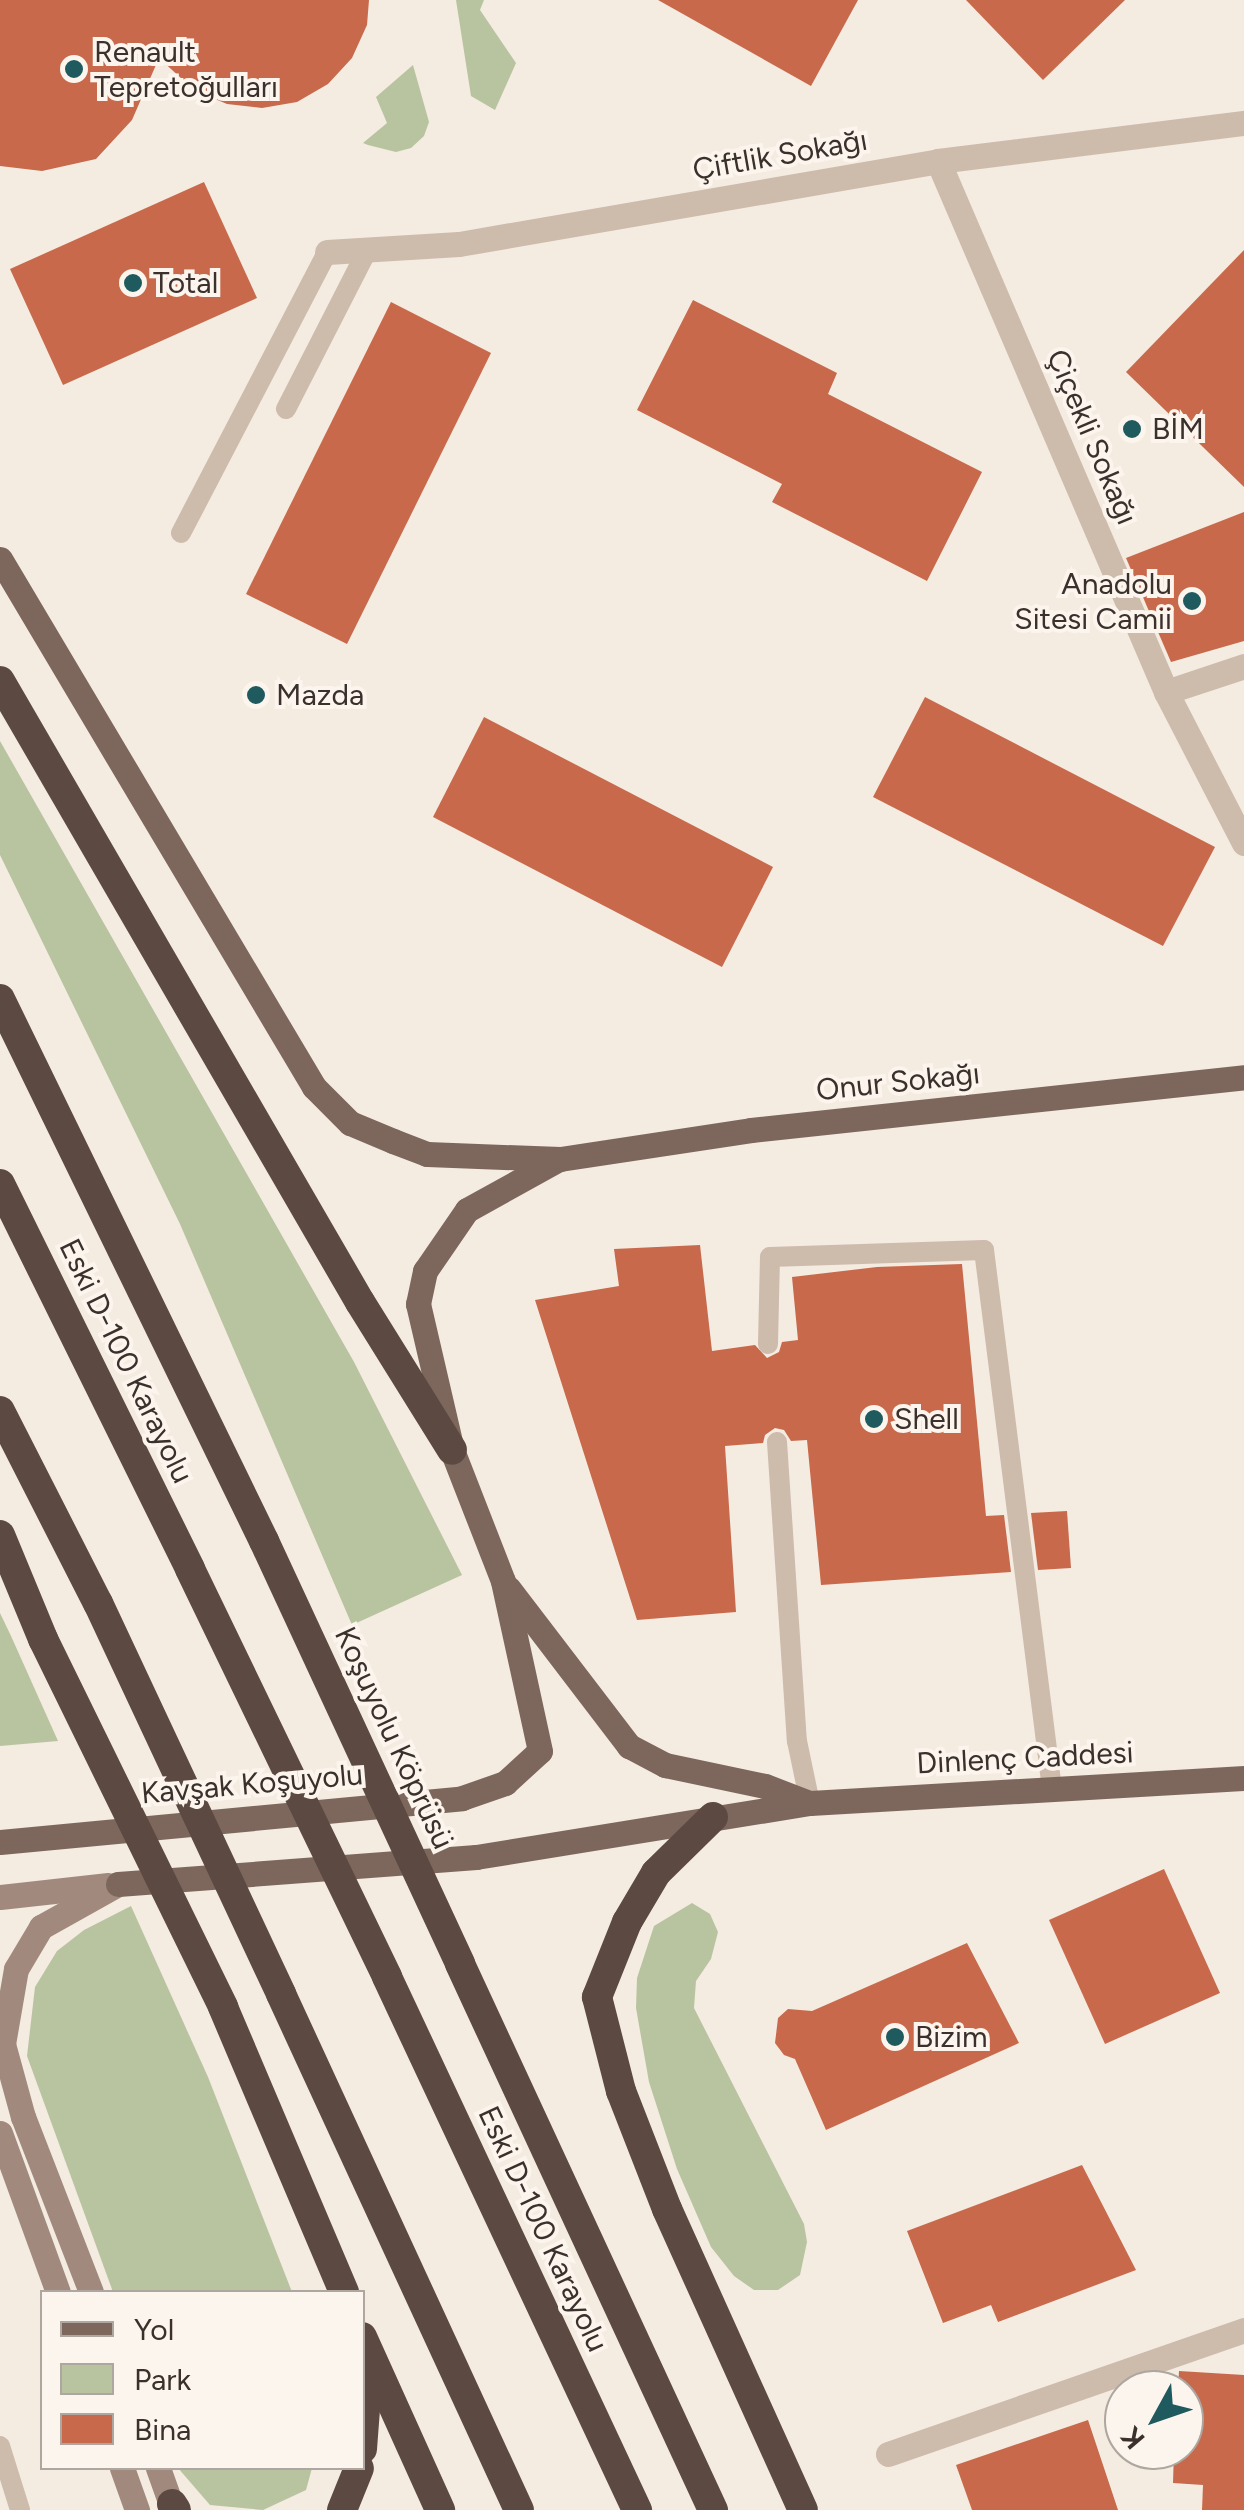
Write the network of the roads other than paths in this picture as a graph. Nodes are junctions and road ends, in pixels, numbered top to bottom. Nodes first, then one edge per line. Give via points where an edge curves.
1 (1244, 123) edge
2 (938, 161) junction
3 (368, 249) junction
4 (327, 252) joint
5 (286, 409) dead end
6 (182, 533) dead end
7 (0, 558) edge
8 (1244, 666) edge
9 (0, 680) edge
10 (1166, 692) junction
11 (1244, 843) edge
12 (0, 999) edge
13 (1244, 1078) edge
14 (560, 1159) junction
15 (0, 1184) edge
16 (768, 1344) dead end
17 (0, 1411) edge
18 (777, 1442) dead end
19 (452, 1450) junction
20 (0, 1536) edge
21 (504, 1581) junction
22 (1244, 1778) edge
23 (1052, 1789) junction
24 (810, 1802) junction
25 (713, 1817) junction
26 (0, 1842) edge
27 (118, 1884) junction
28 (0, 1897) edge
29 (0, 2132) edge
30 (57, 2290) edge
31 (90, 2290) edge
32 (343, 2290) edge
33 (1244, 2330) edge
34 (366, 2345) edge
35 (365, 2371) edge
36 (0, 2446) edge
37 (888, 2454) dead end
38 (123, 2470) edge
39 (159, 2470) edge
40 (358, 2470) edge
41 (174, 2508) edge
42 (20, 2510) edge
43 (137, 2510) edge
44 (342, 2510) edge
45 (440, 2510) edge
46 (519, 2510) edge
47 (637, 2510) edge
48 (713, 2510) edge
49 (803, 2510) edge

1 - 2 street, Çiftlik Sokağı
2 - 3 street, Çiftlik Sokağı via 459,244
2 - 10 street, Çiçekli Sokağı
3 - 4 street, Çiftlik Sokağı
3 - 5 lane
4 - 6 lane
7 - 14 main road via 314,1087 350,1123 426,1154
8 - 10 street
9 - 19 highway
10 - 11 street, Çiçekli Sokağı
12 - 48 highway, Koşuyolu Köprüsü, bridge via 264,1541
13 - 14 main road, Onur Sokağı via 752,1130
14 - 19 main road, Kavşak Koşuyolu via 467,1210 425,1272 418,1304
15 - 47 highway, Eski D-100 Karayolu, bridge via 387,1977
16 - 23 lane via 770,1257 984,1250
17 - 46 highway, bridge via 98,1603
18 - 24 lane via 797,1742
19 - 21 main road, Kavşak Koşuyolu
20 - 32 highway, bridge via 42,1639 223,2006
21 - 24 main road via 629,1746 664,1765
21 - 26 main road, Kavşak Koşuyolu via 540,1750 505,1783 462,1798
22 - 23 main road, Dinlenç Caddesi
23 - 24 main road, Dinlenç Caddesi
24 - 25 main road
25 - 27 main road via 476,1857
25 - 49 highway via 656,1873 627,1922 598,1997 621,2091 667,2208
27 - 28 main road
27 - 31 main road via 41,1928 16,1970 3,2044 23,2117
29 - 30 main road
33 - 37 street
34 - 35 highway
34 - 45 highway
36 - 42 lane
38 - 43 main road
39 - 41 main road
40 - 44 highway

